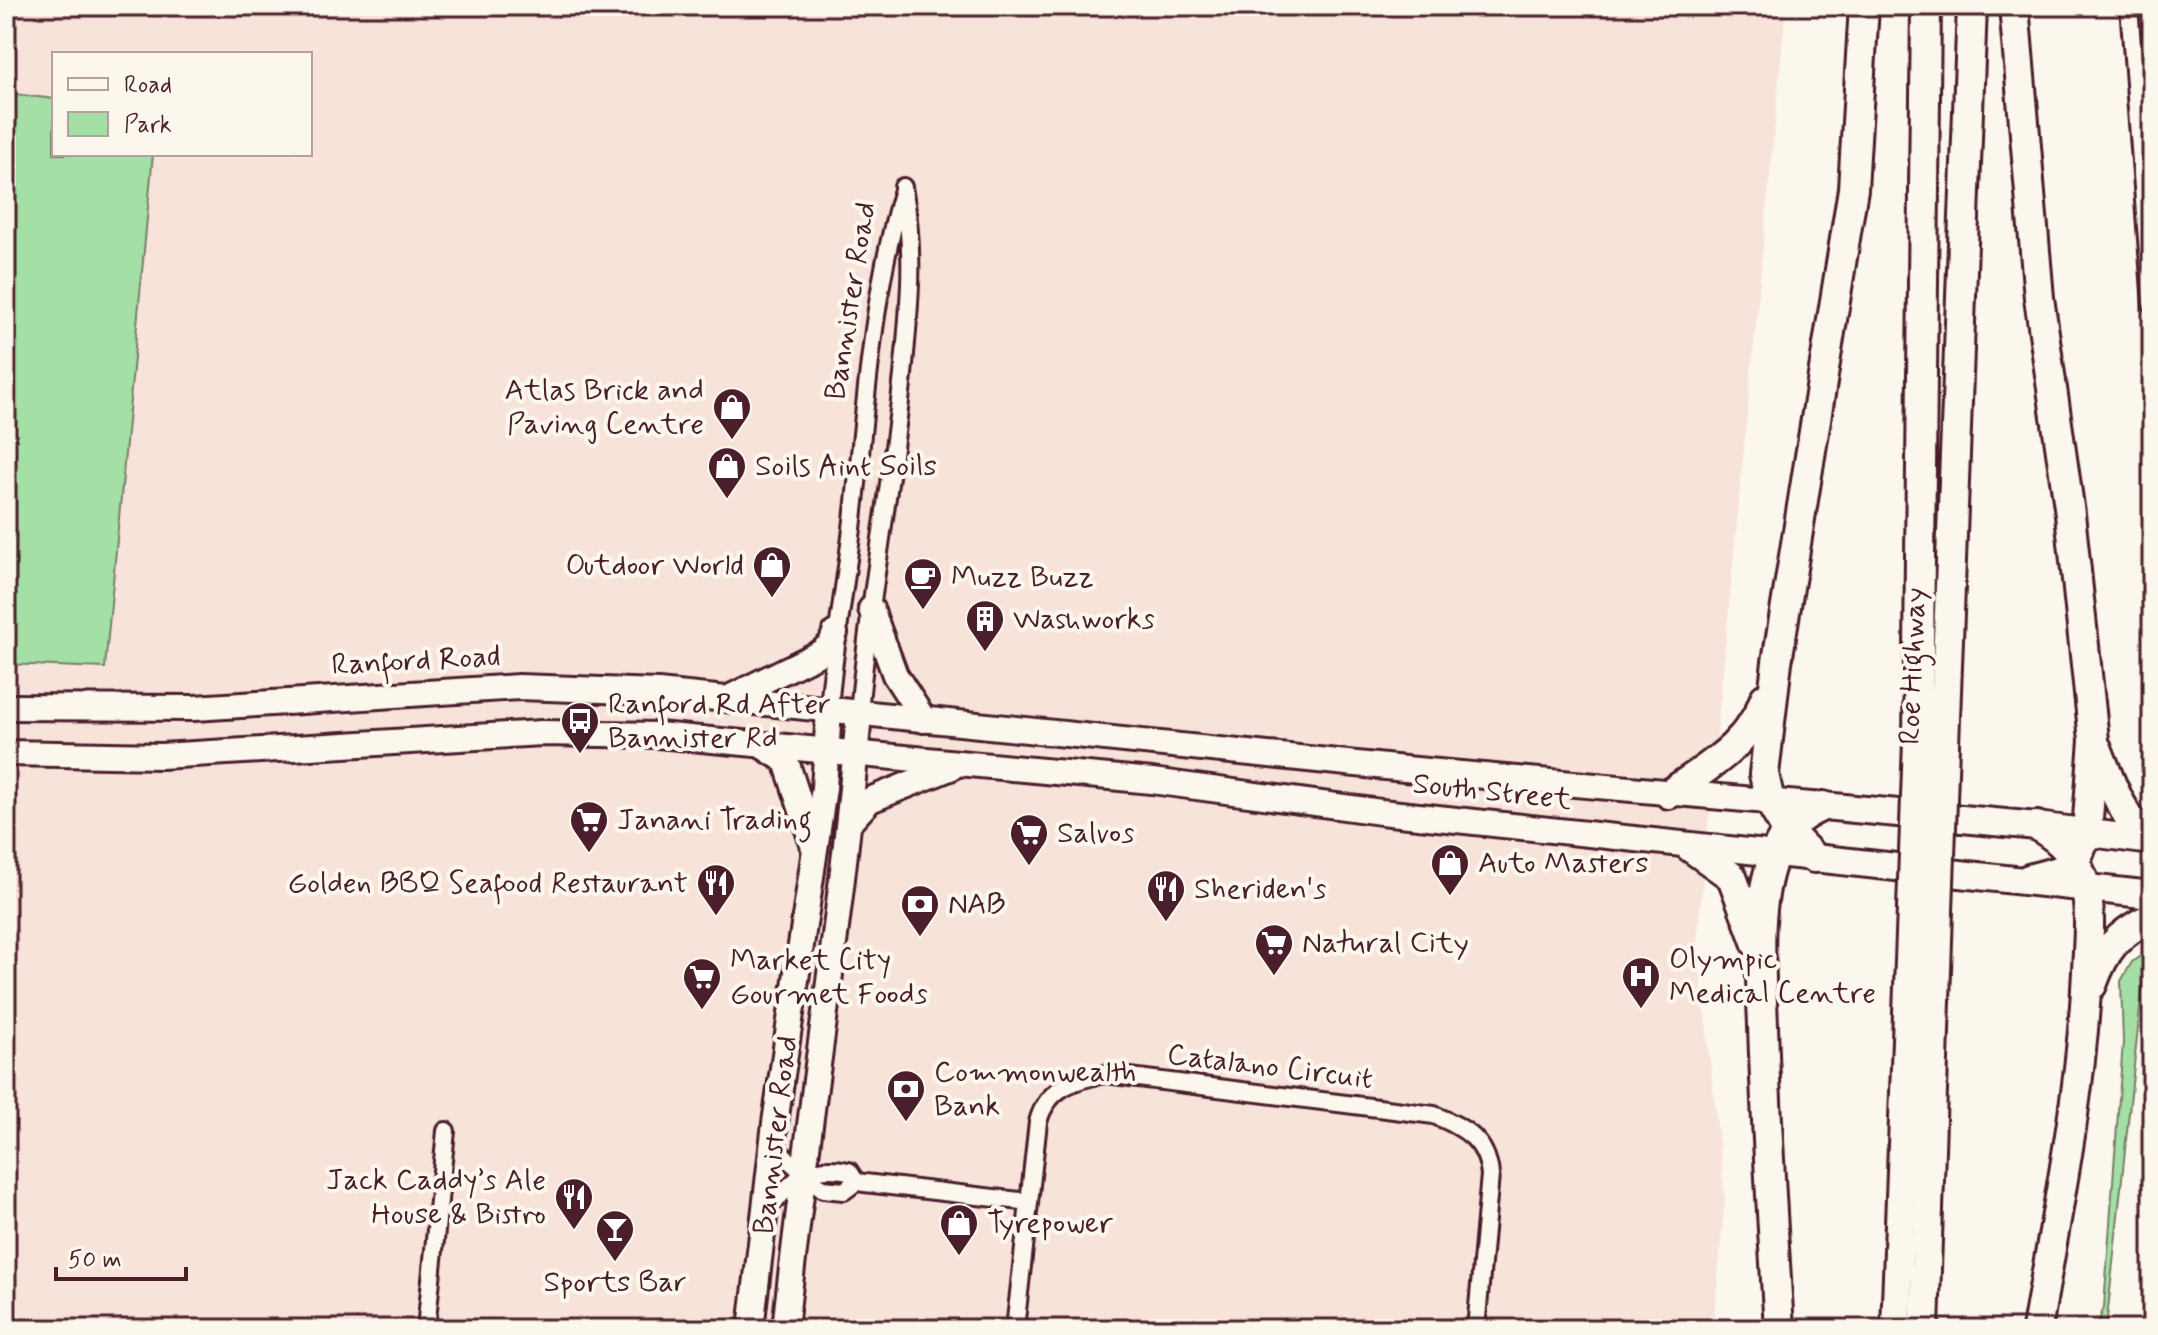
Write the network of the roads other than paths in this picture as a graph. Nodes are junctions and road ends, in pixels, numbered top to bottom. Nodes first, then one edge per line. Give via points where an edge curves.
1 (1864, 6) edge
2 (1926, 6) edge
3 (1972, 6) edge
4 (2014, 6) edge
5 (2129, 6) edge
6 (2152, 304) edge
7 (871, 609) junction
8 (835, 633) junction
9 (1777, 662) junction
10 (729, 698) junction
11 (6, 707) edge
12 (829, 710) junction
13 (859, 713) junction
14 (924, 720) junction
15 (2094, 740) junction
16 (754, 743) junction
17 (1931, 743) junction
18 (826, 751) junction
19 (6, 753) edge
20 (856, 754) junction
21 (958, 765) junction
22 (1669, 794) junction
23 (1770, 802) junction
24 (1823, 806) junction
25 (849, 823) junction
26 (2037, 826) junction
27 (2087, 832) junction
28 (2151, 841) edge
29 (1780, 842) junction
30 (1690, 847) junction
31 (815, 852) junction
32 (1814, 858) joint
33 (2074, 859) junction
34 (2029, 879) junction
35 (2085, 886) junction
36 (2152, 895) edge
37 (1925, 910) junction
38 (2152, 917) edge
39 (1760, 952) junction
40 (2086, 1004) junction
41 (446, 1131) dead end
42 (772, 1146) junction
43 (801, 1174) junction
44 (1029, 1202) junction
45 (764, 1211) junction
46 (426, 1329) edge
47 (751, 1329) edge
48 (785, 1329) edge
49 (1015, 1329) edge
50 (1476, 1329) edge
51 (1779, 1329) edge
52 (1896, 1329) edge
53 (1924, 1329) edge
54 (2037, 1329) edge

1 - 9 highway via 1853,189
2 - 17 highway, Roe Highway
3 - 17 highway, Roe Highway
4 - 15 highway via 2027,180
5 - 6 street
7 - 8 street, Bannister Road via 911,293 911,226 903,187 874,330 849,558
7 - 13 street, Bannister Road
7 - 14 main road via 895,675
8 - 10 main road via 820,653
8 - 12 street, Bannister Road
9 - 22 highway via 1748,732
9 - 23 highway via 1764,774
10 - 11 main road, Ranford Road via 519,687 194,708
10 - 12 main road, Ranford Road
12 - 13 main road, South Street
12 - 18 main road, Bannister Road
13 - 14 main road, South Street
13 - 20 main road, Bannister Road
14 - 22 main road, South Street
15 - 27 highway
15 - 28 highway via 2118,803
16 - 18 main road
16 - 19 main road via 542,733 161,756
16 - 31 main road via 786,761
17 - 37 highway, Roe Highway, bridge
18 - 20 main road, South Street
18 - 31 main road, Bannister Road
20 - 21 main road, South Street
20 - 25 main road, Bannister Road
21 - 25 main road via 877,796
21 - 30 main road, South Street via 1152,781
22 - 23 main road, South Street
23 - 24 main road, South Street
23 - 29 highway
24 - 26 highway, South Street
24 - 29 highway via 1801,816
25 - 43 main road, Bannister Road
26 - 27 highway, South Street
26 - 33 highway
27 - 28 highway, South Street
27 - 33 highway
29 - 30 main road, South Street
29 - 32 highway
29 - 39 highway via 1766,881
30 - 39 highway via 1732,877
31 - 42 main road, Bannister Road
32 - 34 highway
33 - 34 highway via 2066,869
33 - 35 highway
34 - 35 highway
35 - 36 highway
35 - 40 highway
37 - 52 highway, Roe Highway
37 - 53 highway, Roe Highway
38 - 40 highway via 2130,928 2103,954
39 - 51 highway
40 - 54 highway
41 - 46 street
42 - 43 street
42 - 45 main road, Bannister Road
43 - 44 street via 825,1166 849,1171 856,1182
43 - 45 street
43 - 48 main road, Bannister Road
44 - 49 street, Catalano Circuit
44 - 50 street, Catalano Circuit via 1043,1105 1078,1079 1106,1074 1434,1115 1460,1125 1488,1158 1489,1213
45 - 47 main road, Bannister Road

